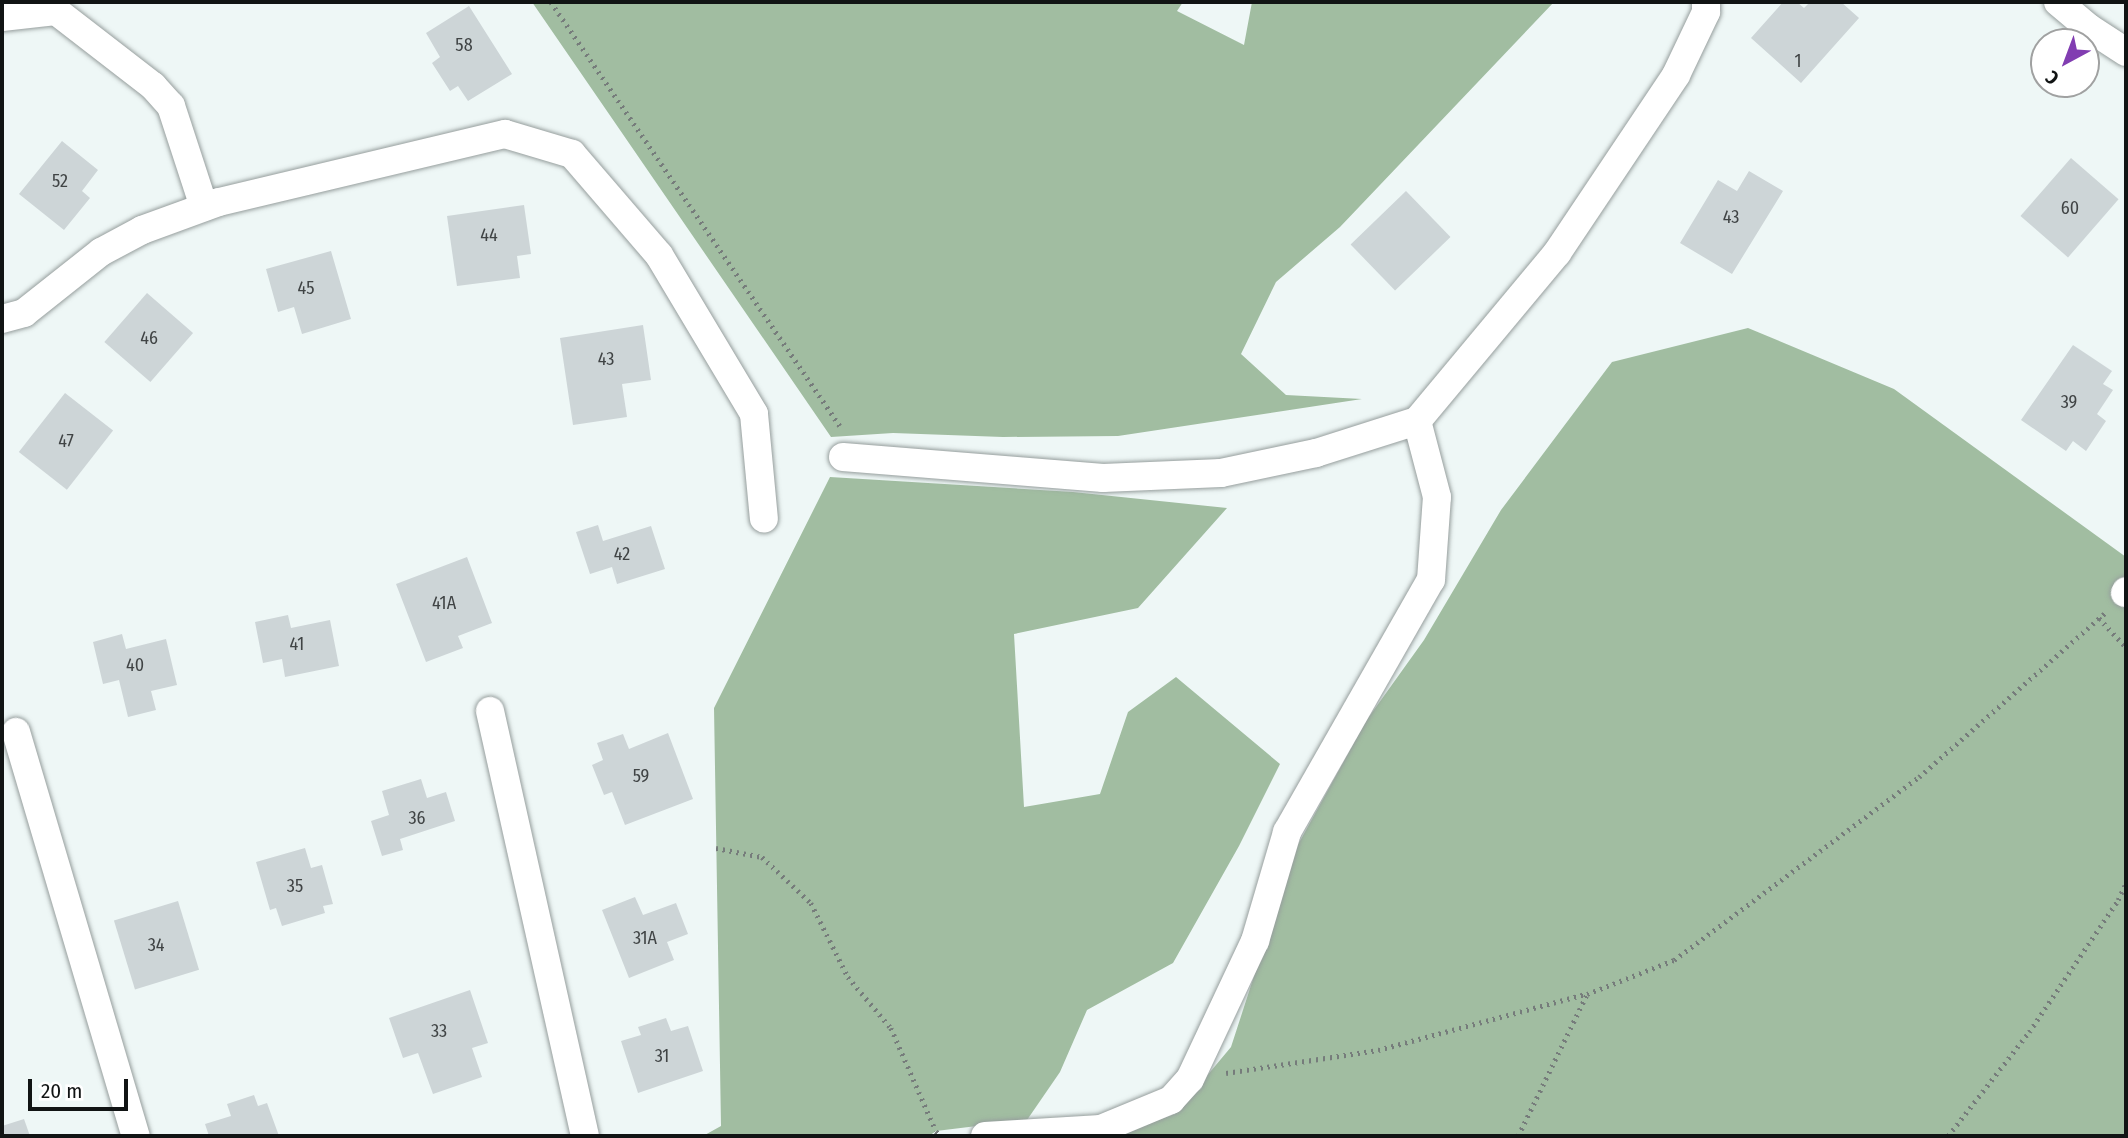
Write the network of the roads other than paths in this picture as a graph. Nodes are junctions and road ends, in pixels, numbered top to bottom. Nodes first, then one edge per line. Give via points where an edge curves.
1 (1706, 2) edge
2 (2058, 2) edge
3 (2, 16) edge
4 (2126, 52) edge
5 (204, 207) junction
6 (2, 319) edge
7 (1418, 421) junction
8 (853, 458) road end
9 (764, 519) dead end
10 (490, 711) dead end
11 (16, 732) dead end
12 (136, 1136) edge
13 (585, 1136) edge
14 (985, 1136) edge

1 - 7 street via 1706,12 1676,75 1557,253
2 - 4 street
3 - 5 street via 56,11 153,86 172,106
5 - 6 street via 142,230 101,252 24,313
5 - 9 street via 505,134 572,154 659,255 754,414
7 - 8 street via 1316,453 1221,473 1103,478
7 - 14 street via 1437,498 1431,580 1287,832 1255,941 1190,1079 1171,1100 1101,1129
10 - 13 street
11 - 12 street

